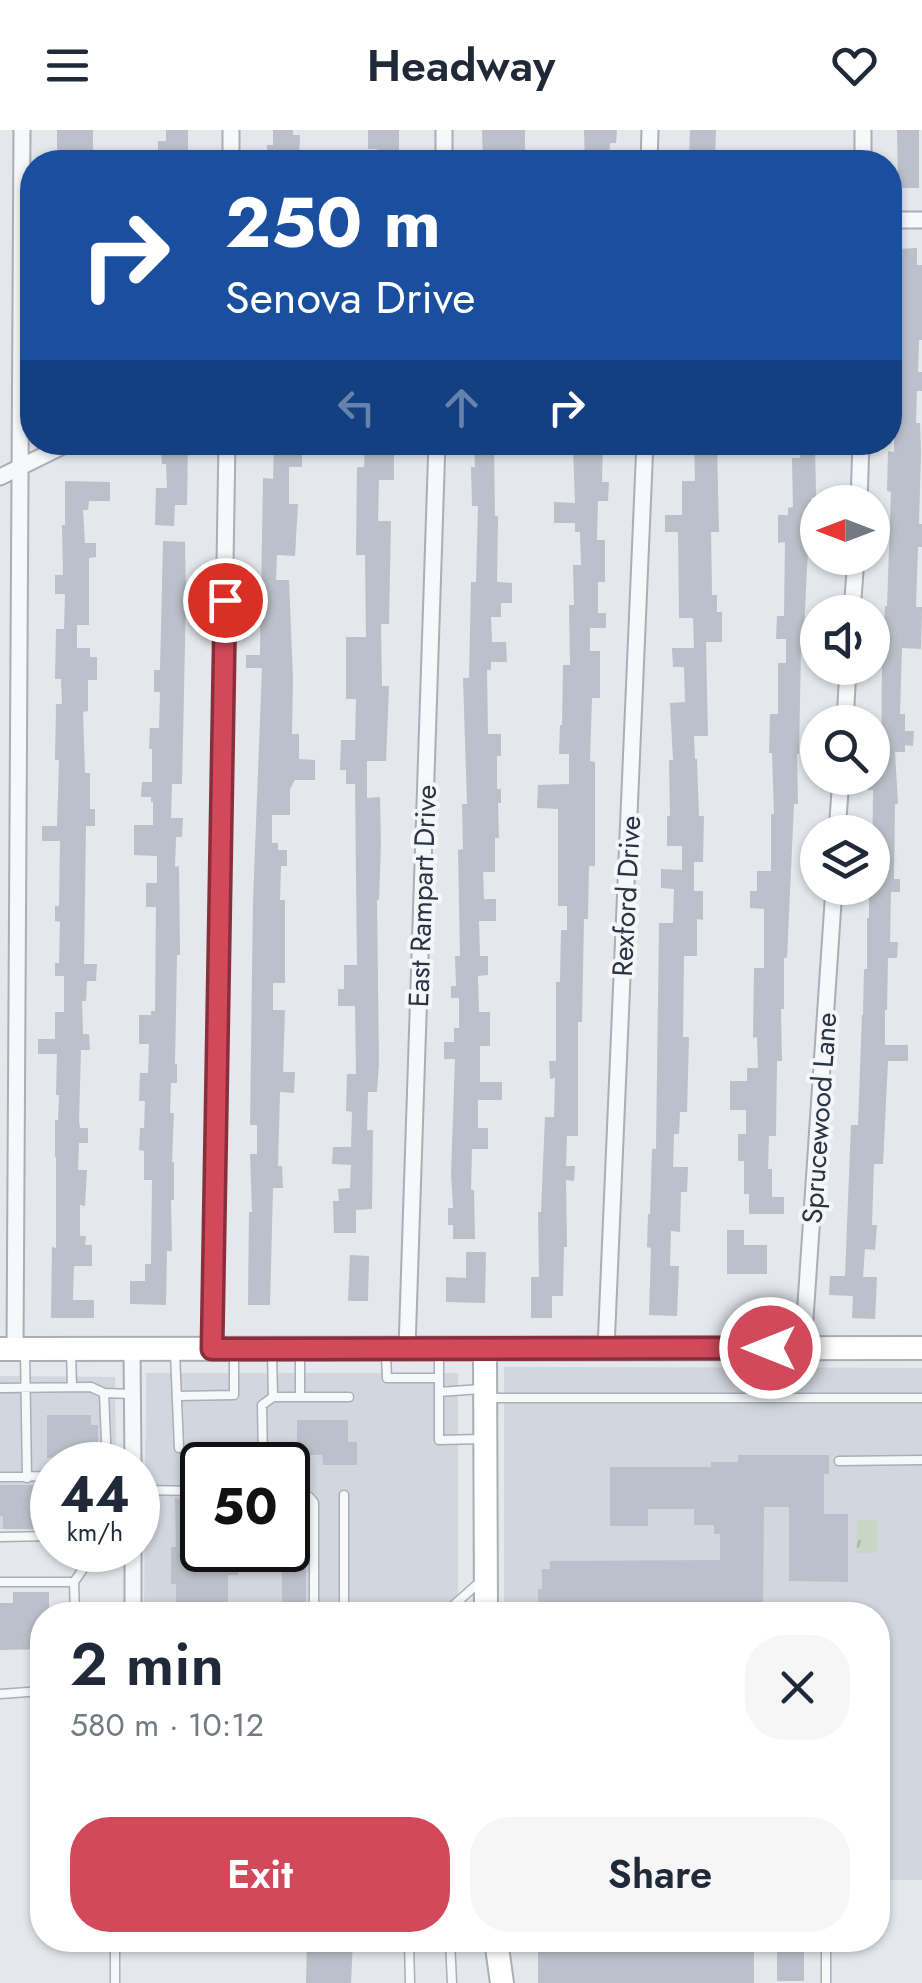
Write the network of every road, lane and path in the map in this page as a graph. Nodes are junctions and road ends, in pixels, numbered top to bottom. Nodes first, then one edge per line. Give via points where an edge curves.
1 (21, 455) edge
2 (45, 455) edge
3 (228, 455) edge
4 (436, 455) edge
5 (644, 455) edge
6 (861, 455) edge
7 (21, 467) junction
8 (0, 477) edge
9 (860, 485) edge
10 (833, 905) edge
11 (300, 1348) junction
12 (397, 1348) junction
13 (438, 1348) junction
14 (485, 1348) junction
15 (606, 1348) junction
16 (804, 1348) junction
17 (922, 1348) edge
18 (13, 1349) edge
19 (71, 1349) junction
20 (132, 1349) junction
21 (175, 1349) junction
22 (223, 1349) junction
23 (272, 1349) junction
24 (438, 1378) junction
25 (72, 1387) junction
26 (0, 1388) edge
27 (26, 1388) junction
28 (438, 1392) junction
29 (104, 1393) junction
30 (132, 1394) junction
31 (485, 1394) junction
32 (177, 1396) junction
33 (273, 1396) junction
34 (300, 1396) junction
35 (349, 1397) dead end
36 (922, 1398) edge
37 (485, 1439) junction
38 (106, 1442) edge
39 (133, 1442) edge
40 (263, 1442) edge
41 (179, 1448) dead end
42 (922, 1460) edge
43 (839, 1461) dead end
44 (0, 1477) edge
45 (27, 1478) junction
46 (30, 1478) edge
47 (344, 1495) dead end
48 (310, 1496) edge
49 (30, 1536) edge
50 (0, 1537) edge
51 (81, 1572) edge
52 (133, 1572) edge
53 (485, 1577) junction
54 (0, 1582) edge
55 (74, 1582) junction
56 (75, 1602) edge
57 (134, 1602) edge
58 (314, 1602) edge
59 (344, 1602) edge
60 (457, 1602) edge
61 (486, 1602) edge
62 (30, 1692) edge
63 (0, 1694) edge
64 (115, 1952) edge
65 (409, 1952) edge
66 (451, 1952) edge
67 (498, 1952) edge
68 (826, 1952) edge
69 (115, 1983) edge
70 (410, 1983) edge
71 (452, 1983) edge
72 (502, 1983) edge
73 (826, 1983) edge

1 - 7 street
2 - 7 street
3 - 22 street
4 - 12 street, East Rampart Drive
5 - 15 street, Rexford Drive
6 - 9 street
7 - 8 street
7 - 18 street
10 - 16 street, Sprucewood Lane
11 - 12 main road
11 - 23 main road
11 - 34 lane
12 - 13 main road
12 - 24 lane via 387,1378
13 - 14 main road
13 - 24 lane
14 - 15 main road
14 - 31 main road
15 - 16 main road
16 - 17 main road
18 - 19 main road
18 - 27 lane
19 - 20 main road
19 - 25 lane
20 - 21 main road
20 - 30 street
21 - 22 main road
21 - 32 lane
22 - 23 main road
22 - 32 lane via 234,1395
23 - 33 lane
24 - 28 lane
25 - 27 lane
25 - 29 lane
26 - 27 lane
27 - 45 lane
28 - 31 lane
28 - 37 lane via 438,1440
29 - 30 lane
29 - 38 lane
30 - 39 street
31 - 36 lane
31 - 37 main road
32 - 41 lane
33 - 34 lane
33 - 40 lane via 262,1405
34 - 35 lane
37 - 53 main road
42 - 43 lane
44 - 45 lane
45 - 46 lane
47 - 59 lane
48 - 58 lane
49 - 50 lane
51 - 55 lane
52 - 57 street
53 - 60 lane
53 - 61 main road
54 - 55 lane
55 - 56 lane
62 - 63 lane
64 - 69 lane
65 - 70 lane
66 - 71 lane
67 - 72 main road
68 - 73 lane

